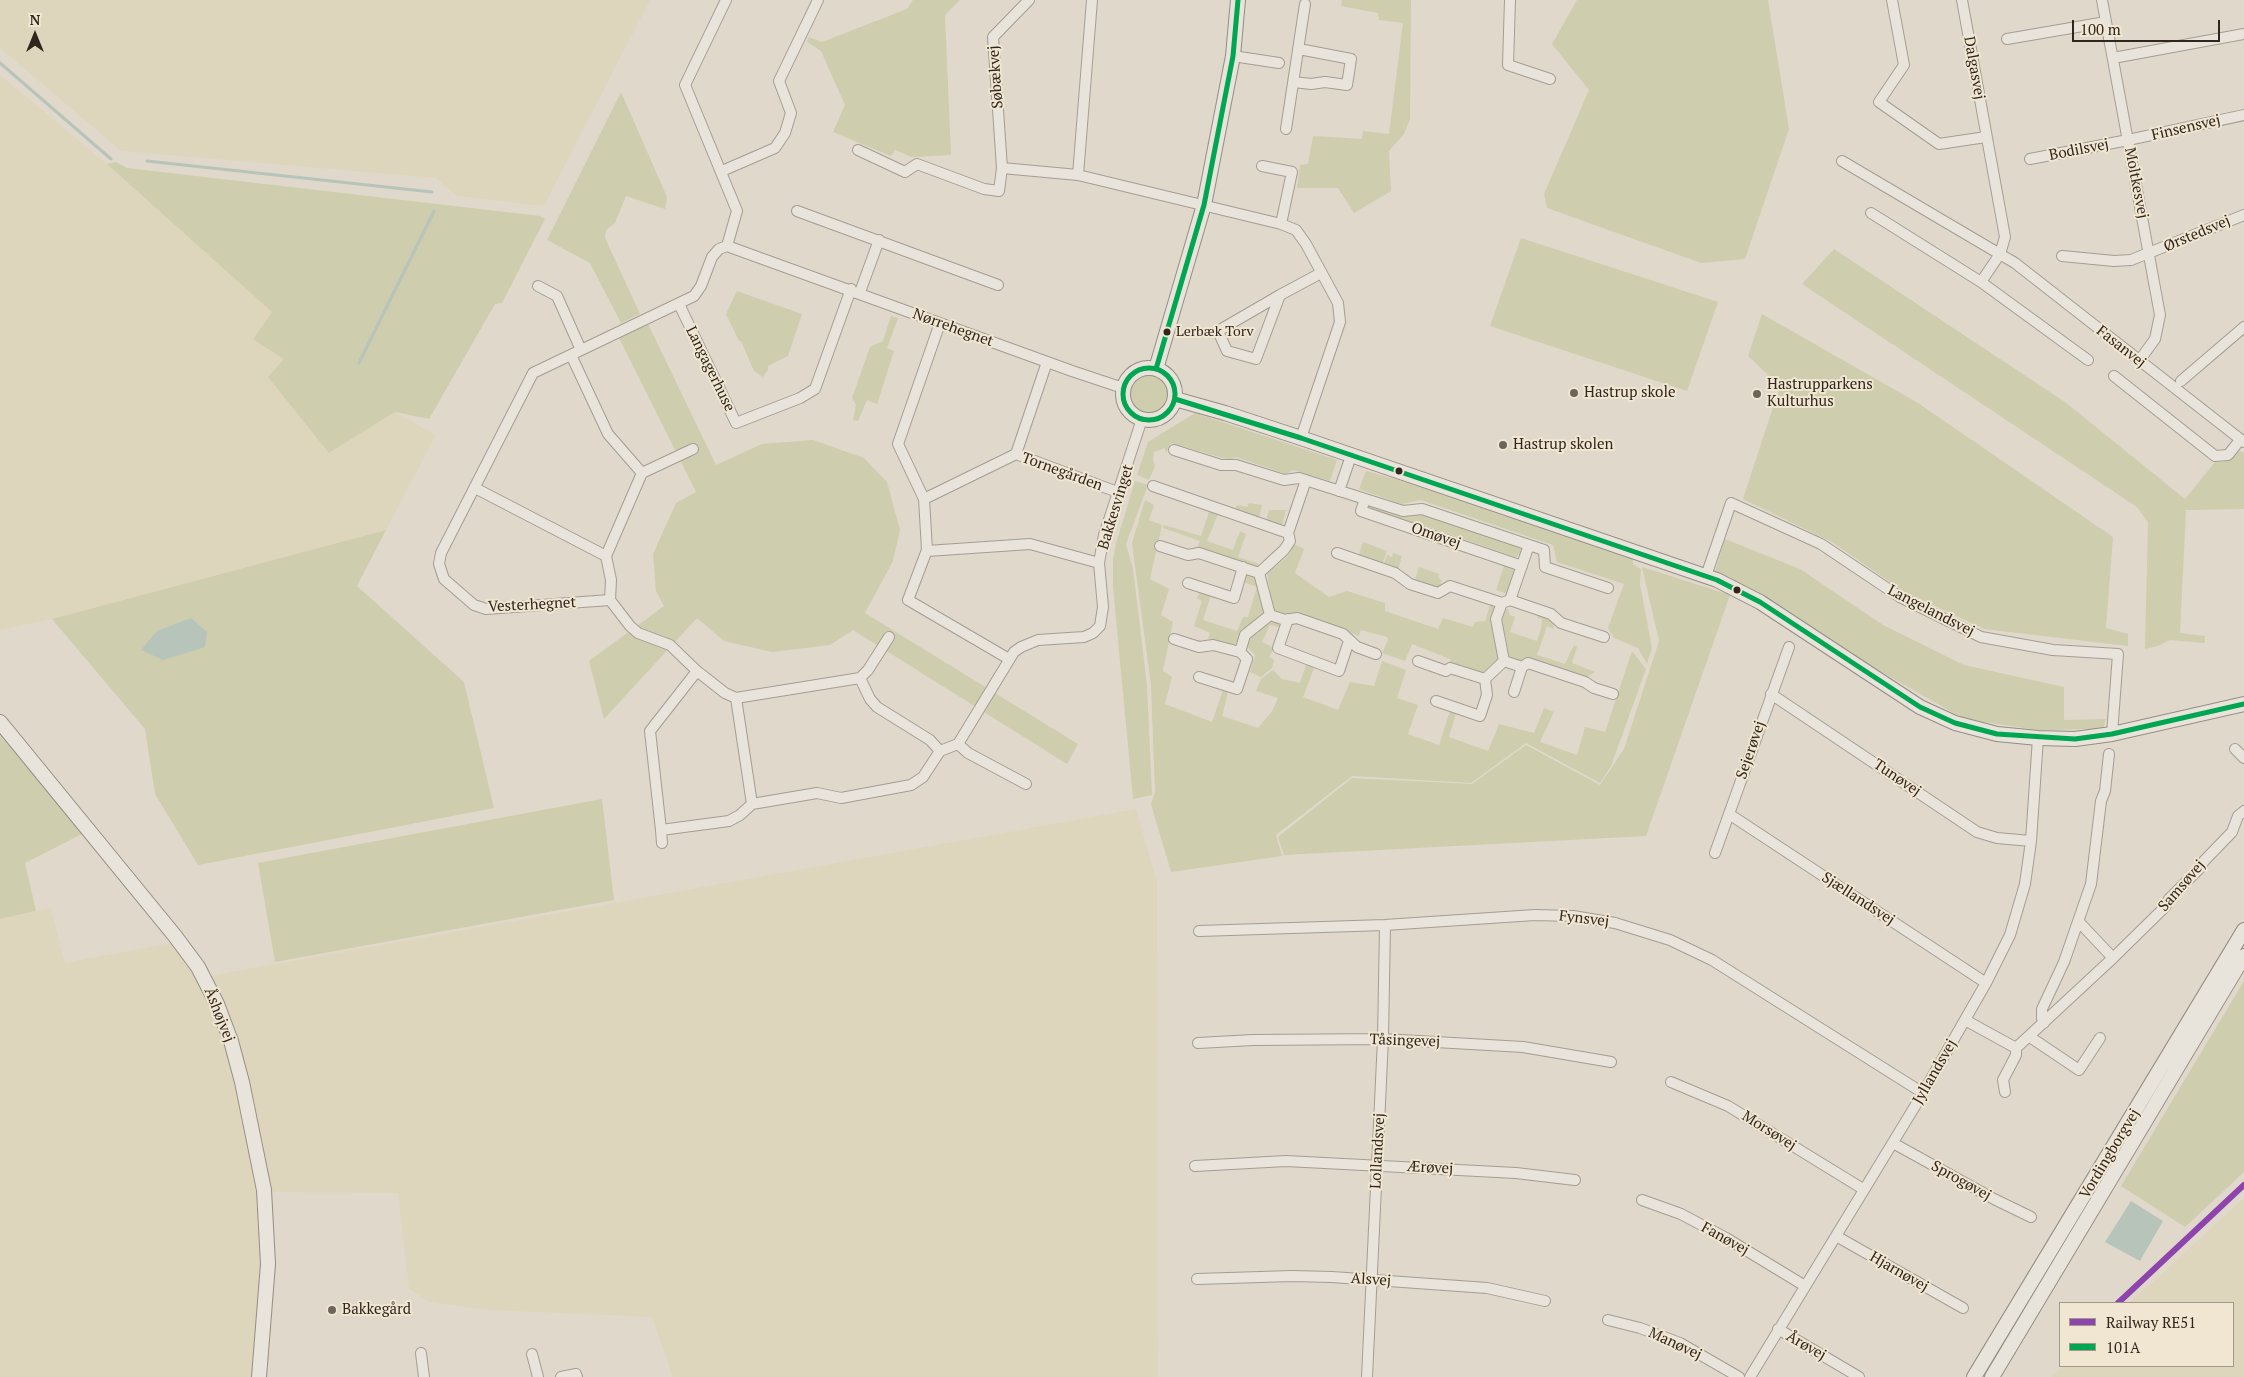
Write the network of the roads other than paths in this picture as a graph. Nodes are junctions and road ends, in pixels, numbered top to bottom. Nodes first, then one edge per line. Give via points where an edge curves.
1 (726, 0) edge
2 (818, 0) edge
3 (1029, 0) edge
4 (1092, 0) edge
5 (1238, 0) edge
6 (1510, 0) edge
7 (1892, 0) edge
8 (1962, 0) edge
9 (2102, 0) edge
10 (1305, 4) dead end
11 (2106, 22) junction
12 (2244, 34) edge
13 (2007, 39) dead end
14 (1299, 49) junction
15 (1233, 56) junction
16 (2113, 58) junction
17 (1278, 63) dead end
18 (1550, 79) dead end
19 (1294, 82) junction
20 (2244, 115) edge
21 (1286, 129) dead end
22 (1986, 137) junction
23 (2128, 140) junction
24 (858, 150) dead end
25 (2030, 159) dead end
26 (1842, 161) dead end
27 (1262, 166) dead end
28 (1002, 168) junction
29 (722, 171) junction
30 (1078, 175) junction
31 (1204, 205) junction
32 (797, 211) dead end
33 (1871, 213) dead end
34 (2244, 215) edge
35 (1281, 224) junction
36 (879, 240) junction
37 (727, 246) junction
38 (2000, 254) junction
39 (2150, 254) junction
40 (2062, 256) dead end
41 (1321, 273) junction
42 (1981, 282) junction
43 (998, 285) dead end
44 (538, 286) dead end
45 (855, 291) junction
46 (1280, 295) junction
47 (679, 304) junction
48 (940, 323) junction
49 (2244, 327) edge
50 (581, 350) junction
51 (571, 355) junction
52 (2088, 360) dead end
53 (2139, 361) junction
54 (1047, 362) junction
55 (1156, 369) junction
56 (2114, 376) dead end
57 (2181, 381) dead end
58 (1124, 388) junction
59 (1175, 399) junction
60 (1142, 419) junction
61 (1301, 438) junction
62 (2242, 441) edge
63 (693, 449) dead end
64 (1174, 450) dead end
65 (1016, 454) junction
66 (1351, 456) junction
67 (642, 473) junction
68 (1306, 480) junction
69 (1153, 486) dead end
70 (475, 488) junction
71 (1339, 491) junction
72 (1120, 493) junction
73 (924, 499) junction
74 (1365, 499) junction
75 (1288, 533) junction
76 (1529, 545) junction
77 (1160, 546) dead end
78 (927, 551) junction
79 (1337, 553) dead end
80 (606, 556) junction
81 (1099, 564) junction
82 (1522, 566) junction
83 (1243, 567) junction
84 (1259, 573) junction
85 (1706, 576) junction
86 (1188, 583) dead end
87 (1608, 588) dead end
88 (610, 600) junction
89 (1506, 601) junction
90 (1270, 615) junction
91 (1288, 619) junction
92 (889, 637) dead end
93 (1604, 637) dead end
94 (1174, 639) dead end
95 (1349, 641) junction
96 (1789, 648) dead end
97 (1240, 652) junction
98 (1376, 654) dead end
99 (1008, 659) junction
100 (1418, 661) dead end
101 (1504, 661) junction
102 (1522, 667) junction
103 (697, 671) junction
104 (1199, 677) dead end
105 (860, 678) junction
106 (1484, 679) junction
107 (1514, 692) dead end
108 (1613, 694) dead end
109 (1771, 694) junction
110 (736, 698) junction
111 (1436, 701) dead end
112 (2244, 704) edge
113 (0, 722) edge
114 (2112, 734) junction
115 (2038, 738) junction
116 (958, 744) junction
117 (2235, 749) dead end
118 (940, 751) junction
119 (2109, 754) dead end
120 (2244, 758) edge
121 (1026, 784) dead end
122 (752, 804) junction
123 (2244, 811) edge
124 (1729, 814) junction
125 (661, 830) junction
126 (2031, 841) junction
127 (662, 843) dead end
128 (1715, 853) dead end
129 (2079, 922) junction
130 (1385, 925) junction
131 (2244, 930) edge
132 (1199, 931) dead end
133 (2244, 956) edge
134 (2113, 958) junction
135 (1986, 984) junction
136 (1965, 1020) junction
137 (2044, 1023) junction
138 (2030, 1037) junction
139 (2100, 1038) dead end
140 (1383, 1039) junction
141 (1198, 1043) dead end
142 (2016, 1048) junction
143 (1611, 1062) dead end
144 (1671, 1082) dead end
145 (2005, 1092) dead end
146 (1923, 1093) junction
147 (1893, 1142) junction
148 (1378, 1165) junction
149 (1195, 1166) dead end
150 (1575, 1180) dead end
151 (1863, 1189) junction
152 (1642, 1200) dead end
153 (2031, 1217) dead end
154 (1836, 1236) junction
155 (1197, 1278) dead end
156 (1370, 1280) junction
157 (1805, 1286) junction
158 (1544, 1301) dead end
159 (1963, 1308) dead end
160 (1608, 1320) dead end
161 (1778, 1329) junction
162 (421, 1353) dead end
163 (532, 1354) dead end
164 (259, 1377) edge
165 (424, 1377) edge
166 (538, 1377) edge
167 (561, 1377) edge
168 (577, 1377) edge
169 (1367, 1377) edge
170 (1739, 1377) edge
171 (1750, 1377) edge
172 (1859, 1377) edge
173 (1974, 1377) edge
174 (1992, 1377) edge

1 - 29 street via 685,85
2 - 29 street via 778,81 791,114 785,133 775,148
3 - 28 street, Søbækvej via 993,38
4 - 30 street
5 - 15 street
6 - 18 street via 1508,65
7 - 22 street via 1904,65 1879,102 1939,144
8 - 22 street, Dalgasvej
9 - 11 street, Moltkesvej
10 - 14 street
11 - 13 street
11 - 16 street, Moltkesvej
12 - 16 street
14 - 19 street
14 - 19 street via 1350,59 1347,84
15 - 17 street
15 - 31 street
16 - 23 street, Moltkesvej
19 - 21 street
20 - 23 street, Finsensvej
22 - 38 street, Dalgasvej via 2005,237
23 - 25 street, Bodilsvej
23 - 39 street, Moltkesvej
24 - 28 street, Søbækvej via 905,172 917,164 984,189 999,191
26 - 38 street, Fasanvej
27 - 35 street via 1292,172
28 - 30 street
29 - 37 street via 738,211
30 - 31 street
31 - 35 street
31 - 55 street
32 - 36 street
33 - 42 street, Fasanvej
34 - 39 street, Ørstedsvej
35 - 41 street via 1296,230
36 - 43 street
36 - 45 street
37 - 45 street, Nørrehegnet
37 - 47 street, Vesterhegnet via 712,257 694,296
38 - 42 street
38 - 53 street, Fasanvej
39 - 40 street, Ørstedsvej via 2123,262
39 - 53 street, Moltkesvej via 2160,315 2155,339
41 - 46 street
41 - 61 street via 1338,303 1340,322
42 - 52 street, Fasanvej
44 - 50 street via 556,296
45 - 47 street, Langagerhuse via 815,389 736,424
45 - 48 street, Nørrehegnet
46 - 46 street via 1218,331 1227,351 1256,359
47 - 50 street, Vesterhegnet
48 - 54 street, Nørrehegnet
48 - 73 street via 898,444
49 - 57 street
50 - 51 street, Vesterhegnet
51 - 67 street via 608,434
51 - 70 street, Vesterhegnet via 533,372
53 - 62 street, Fasanvej
54 - 58 street, Nørrehegnet
54 - 65 street
55 - 58 street via 1144,368 1134,372
55 - 59 street via 1171,379
56 - 62 street, Fasanvej via 2215,456 2228,455
58 - 60 street via 1123,399 1127,408
59 - 60 street via 1164,416 1154,420
59 - 61 street
60 - 72 street, Bakkesvinget
61 - 66 street
63 - 67 street
64 - 68 street, Omøvej via 1284,480
65 - 72 street, Tornegården
65 - 73 street, Tornegården
66 - 71 street
66 - 85 street
67 - 80 street
68 - 71 street, Omøvej
68 - 75 street
69 - 75 street
70 - 80 street
70 - 88 street, Vesterhegnet via 440,553 444,579 474,605 486,609
71 - 74 street, Omøvej
72 - 81 street, Bakkesvinget via 1104,535
73 - 78 street
74 - 76 street, Omøvej via 1403,511 1422,509
74 - 82 street, Omøvej via 1361,511
75 - 84 street via 1290,541 1284,550
76 - 82 street
76 - 87 street, Omøvej via 1544,550 1545,567
77 - 83 street via 1188,555 1199,553
78 - 81 street via 1030,544
78 - 99 street via 908,600
79 - 89 street via 1395,573 1410,584 1438,593 1450,586
80 - 88 street
81 - 99 street, Bakkesvinget via 1103,606 1100,626 1084,637 1030,643
82 - 89 street
83 - 84 street
83 - 86 street via 1234,598
84 - 90 street
85 - 114 street, Langelandsvej via 1731,503 1821,544 1900,597 1981,637 2053,650 2118,654
85 - 115 street via 1760,602 1920,707 1955,723 1997,734
88 - 103 street via 638,633 670,645
89 - 93 street via 1551,614 1561,624
89 - 101 street via 1496,619
90 - 91 street
90 - 97 street via 1245,636
91 - 95 street via 1298,618 1343,634
91 - 95 street via 1278,648 1339,670
92 - 105 street
94 - 97 street via 1199,647 1213,645
95 - 98 street via 1357,648
96 - 109 street, Sejerøvej
97 - 104 street via 1248,658 1237,689
99 - 116 street, Bakkesvinget
100 - 106 street
101 - 102 street
101 - 106 street
102 - 107 street
102 - 108 street via 1528,663
103 - 110 street
103 - 125 street via 650,731
105 - 110 street
105 - 118 street via 877,707 930,740
106 - 111 street via 1487,695 1480,716
109 - 124 street, Sejerøvej
109 - 126 street, Tunøvej via 1977,832 1997,838
110 - 122 street
112 - 114 street
113 - 164 street, Åshøjvej via 175,936 198,967 217,1004 242,1082 264,1190 268,1264
114 - 115 street via 2075,739
115 - 126 street, Jyllandsvej
116 - 118 street
116 - 121 street via 968,753
117 - 120 street
118 - 122 street via 923,777 911,785 841,798 817,793
119 - 129 street via 2091,884
122 - 125 street via 729,821
123 - 134 street, Samsøvej via 2238,816 2232,832 2200,868
124 - 128 street, Sejerøvej
124 - 135 street, Sjællandsvej
125 - 127 street
126 - 135 street, Jyllandsvej via 2024,884 2010,935
129 - 134 street
129 - 137 street via 2042,1009
130 - 132 street, Fynsvej
130 - 140 street, Lollandsvej
130 - 146 street, Fynsvej via 1535,915 1573,916 1624,926 1670,940 1712,960
131 - 173 street, Vordingborgvej
133 - 174 street, Vordingborgvej
134 - 137 street, Samsøvej
135 - 136 street, Jyllandsvej
136 - 142 street
136 - 146 street, Jyllandsvej
137 - 138 street, Samsøvej
138 - 139 street via 2079,1070
138 - 142 street, Samsøvej
140 - 141 street, Tåsingevej
140 - 143 street, Tåsingevej via 1524,1047
140 - 148 street, Lollandsvej
142 - 145 street via 2016,1055 2003,1080
144 - 151 street, Morsøvej via 1728,1106
146 - 147 street, Jyllandsvej
147 - 151 street, Jyllandsvej
147 - 153 street, Sprogøvej
148 - 149 street, Ærøvej via 1286,1161
148 - 150 street, Ærøvej via 1516,1173
148 - 156 street, Lollandsvej
151 - 154 street, Jyllandsvej
152 - 157 street, Fanøvej via 1681,1214
154 - 157 street, Jyllandsvej
154 - 159 street, Hjarnøvej
155 - 156 street, Alsvej via 1292,1276
156 - 158 street, Alsvej via 1487,1288
156 - 169 street, Lollandsvej
157 - 161 street, Jyllandsvej
160 - 170 street, Manøvej via 1680,1343
161 - 171 street, Jyllandsvej
161 - 172 street, Årøvej
162 - 165 street
163 - 166 street
167 - 168 street via 576,1374

